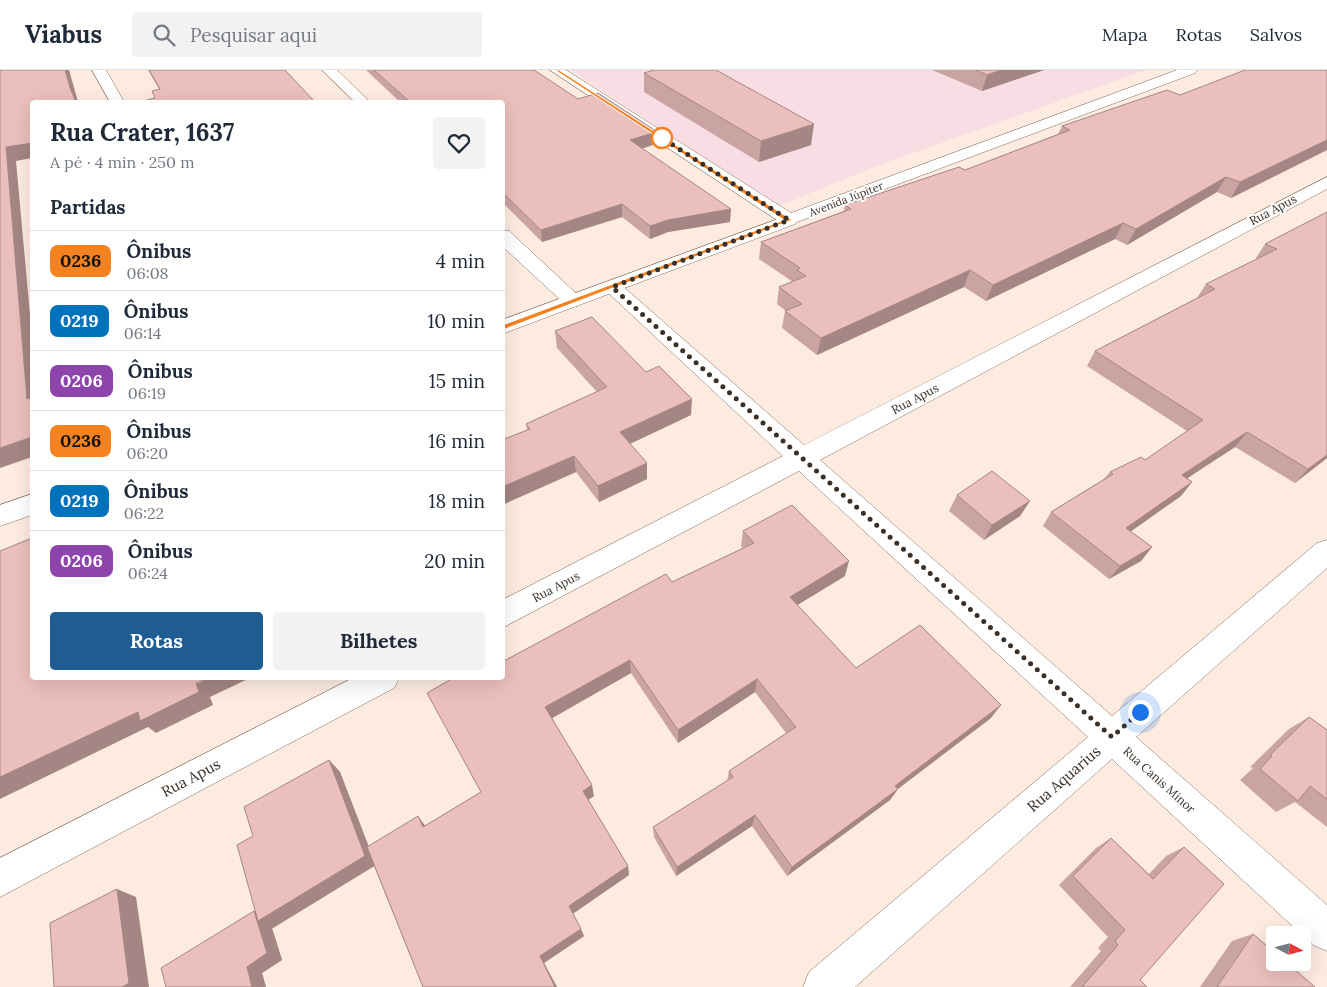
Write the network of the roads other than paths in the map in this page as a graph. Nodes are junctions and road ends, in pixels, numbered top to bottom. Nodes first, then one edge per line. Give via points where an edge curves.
1 (100, 70) edge
2 (329, 70) edge
3 (557, 70) edge
4 (1190, 70) edge
5 (116, 100) edge
6 (361, 100) edge
7 (1327, 182) edge
8 (789, 220) junction
9 (505, 238) edge
10 (612, 287) junction
11 (573, 301) junction
12 (505, 327) edge
13 (802, 458) junction
14 (30, 505) edge
15 (0, 516) edge
16 (1327, 551) edge
17 (505, 613) edge
18 (379, 680) edge
19 (1112, 737) junction
20 (0, 878) edge
21 (1327, 931) edge
22 (824, 987) edge

1 - 5 street
2 - 6 street
3 - 8 street
4 - 8 street, Avenida Júpiter
7 - 13 street, Rua Apus
8 - 10 street, Avenida Júpiter
9 - 11 street
10 - 11 street, Avenida Júpiter
10 - 13 street, Rua Canis Minor
11 - 12 street, Avenida Júpiter
13 - 17 street, Rua Apus
13 - 19 street, Rua Canis Minor
14 - 15 street
16 - 19 street, Rua Aquarius
18 - 20 street, Rua Apus
19 - 21 street, Rua Canis Minor
19 - 22 street, Rua Aquarius

